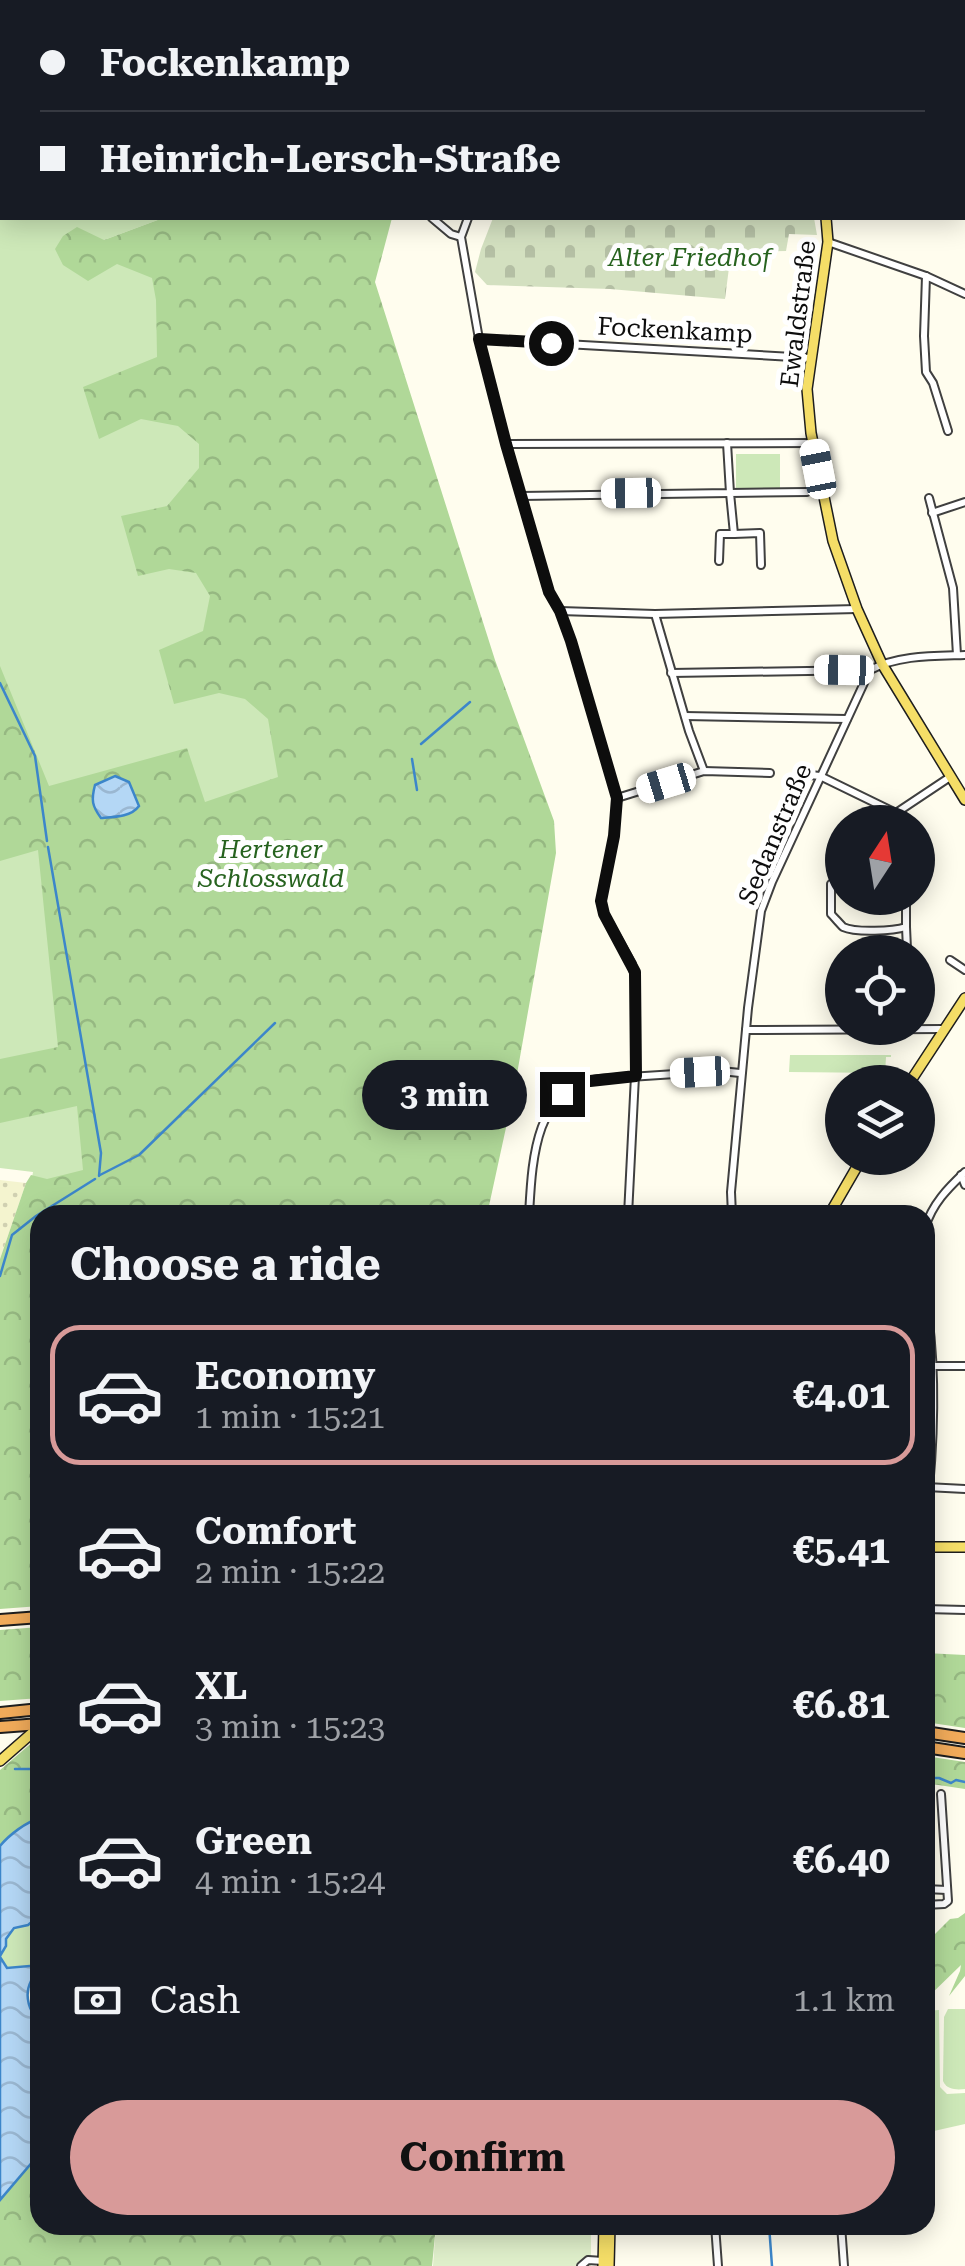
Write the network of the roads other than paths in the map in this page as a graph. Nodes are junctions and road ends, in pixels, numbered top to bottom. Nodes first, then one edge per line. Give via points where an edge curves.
1 (434, 220) edge
2 (467, 220) edge
3 (826, 220) edge
4 (460, 237) junction
5 (828, 242) junction
6 (926, 276) junction
7 (965, 294) edge
8 (479, 339) junction
9 (810, 358) junction
10 (948, 431) dead end
11 (727, 443) junction
12 (813, 443) junction
13 (506, 444) junction
14 (807, 492) dead end
15 (730, 493) junction
16 (521, 496) junction
17 (929, 498) dead end
18 (965, 502) edge
19 (932, 513) junction
20 (734, 534) junction
21 (719, 561) dead end
22 (761, 566) dead end
23 (857, 609) junction
24 (560, 611) junction
25 (655, 614) junction
26 (961, 655) edge
27 (882, 664) junction
28 (870, 670) junction
29 (672, 672) junction
30 (685, 716) junction
31 (847, 719) junction
32 (704, 771) junction
33 (770, 772) dead end
34 (800, 774) dead end
35 (820, 776) junction
36 (950, 777) junction
37 (617, 798) junction
38 (965, 800) edge
39 (880, 805) edge
40 (908, 805) edge
41 (831, 915) edge
42 (906, 915) edge
43 (906, 927) junction
44 (906, 935) edge
45 (950, 960) dead end
46 (965, 970) edge
47 (965, 998) edge
48 (945, 1029) junction
49 (746, 1030) junction
50 (921, 1065) edge
51 (740, 1074) junction
52 (636, 1076) junction
53 (963, 1174) edge
54 (852, 1175) edge
55 (965, 1186) edge
56 (530, 1205) edge
57 (629, 1205) edge
58 (732, 1205) edge
59 (835, 1205) edge
60 (935, 1205) edge
61 (935, 1366) edge
62 (965, 1366) edge
63 (935, 1488) edge
64 (965, 1489) edge
65 (935, 1546) edge
66 (965, 1547) edge
67 (935, 1609) edge
68 (965, 1610) edge
69 (30, 1618) edge
70 (0, 1620) edge
71 (30, 1711) edge
72 (0, 1713) edge
73 (30, 1725) edge
74 (0, 1727) edge
75 (30, 1734) edge
76 (935, 1734) edge
77 (965, 1738) edge
78 (935, 1748) edge
79 (965, 1752) edge
80 (0, 1761) edge
81 (941, 1794) dead end
82 (935, 1889) edge
83 (947, 1890) junction
84 (935, 1904) edge
85 (607, 2235) edge
86 (716, 2235) edge
87 (842, 2235) edge
88 (606, 2263) edge
89 (581, 2266) edge
90 (718, 2266) edge
91 (844, 2266) edge

1 - 4 street
2 - 4 street
3 - 5 main road, Ewaldstraße
4 - 8 street
5 - 6 street
5 - 9 main road, Ewaldstraße
6 - 7 street
6 - 10 street via 926,372
8 - 9 street, Fockenkamp
8 - 13 street
9 - 12 main road, Ewaldstraße
11 - 12 street
11 - 13 street
11 - 15 street
12 - 23 main road, Ewaldstraße via 833,541
13 - 16 street
14 - 15 street
15 - 16 street
15 - 20 street
16 - 24 street
17 - 19 street
18 - 19 street
19 - 26 street via 953,588
20 - 21 street via 720,534
20 - 22 street via 760,533
23 - 25 street
23 - 27 main road, Ewaldstraße
24 - 25 street
24 - 37 street
25 - 29 street
26 - 27 street
27 - 28 street
27 - 36 main road, Ewaldstraße
28 - 29 street
28 - 31 street, Sedanstraße
29 - 30 street
30 - 31 street
30 - 32 street
31 - 35 street, Sedanstraße
32 - 33 street
32 - 37 street
34 - 35 street
35 - 39 street
35 - 49 street, Sedanstraße via 761,911
36 - 38 main road, Ewaldstraße
36 - 40 street
37 - 52 street via 601,901 635,972
41 - 43 street via 842,927 860,930
42 - 43 street
43 - 44 street
45 - 46 street
47 - 48 main road
48 - 49 street
48 - 50 main road
49 - 51 street, Sedanstraße
51 - 52 street
51 - 58 street, Sedanstraße
52 - 56 street via 581,1082 555,1101 538,1140
52 - 57 street
53 - 55 street
53 - 60 street
54 - 59 main road
61 - 62 street
63 - 64 street
65 - 66 main road
67 - 68 street
69 - 70 highway
71 - 72 highway
73 - 74 highway
75 - 80 main road
76 - 77 highway
78 - 79 highway
81 - 83 street
82 - 83 street
83 - 84 street via 948,1901
85 - 88 main road
86 - 90 street
87 - 91 street
88 - 89 street via 588,2260

